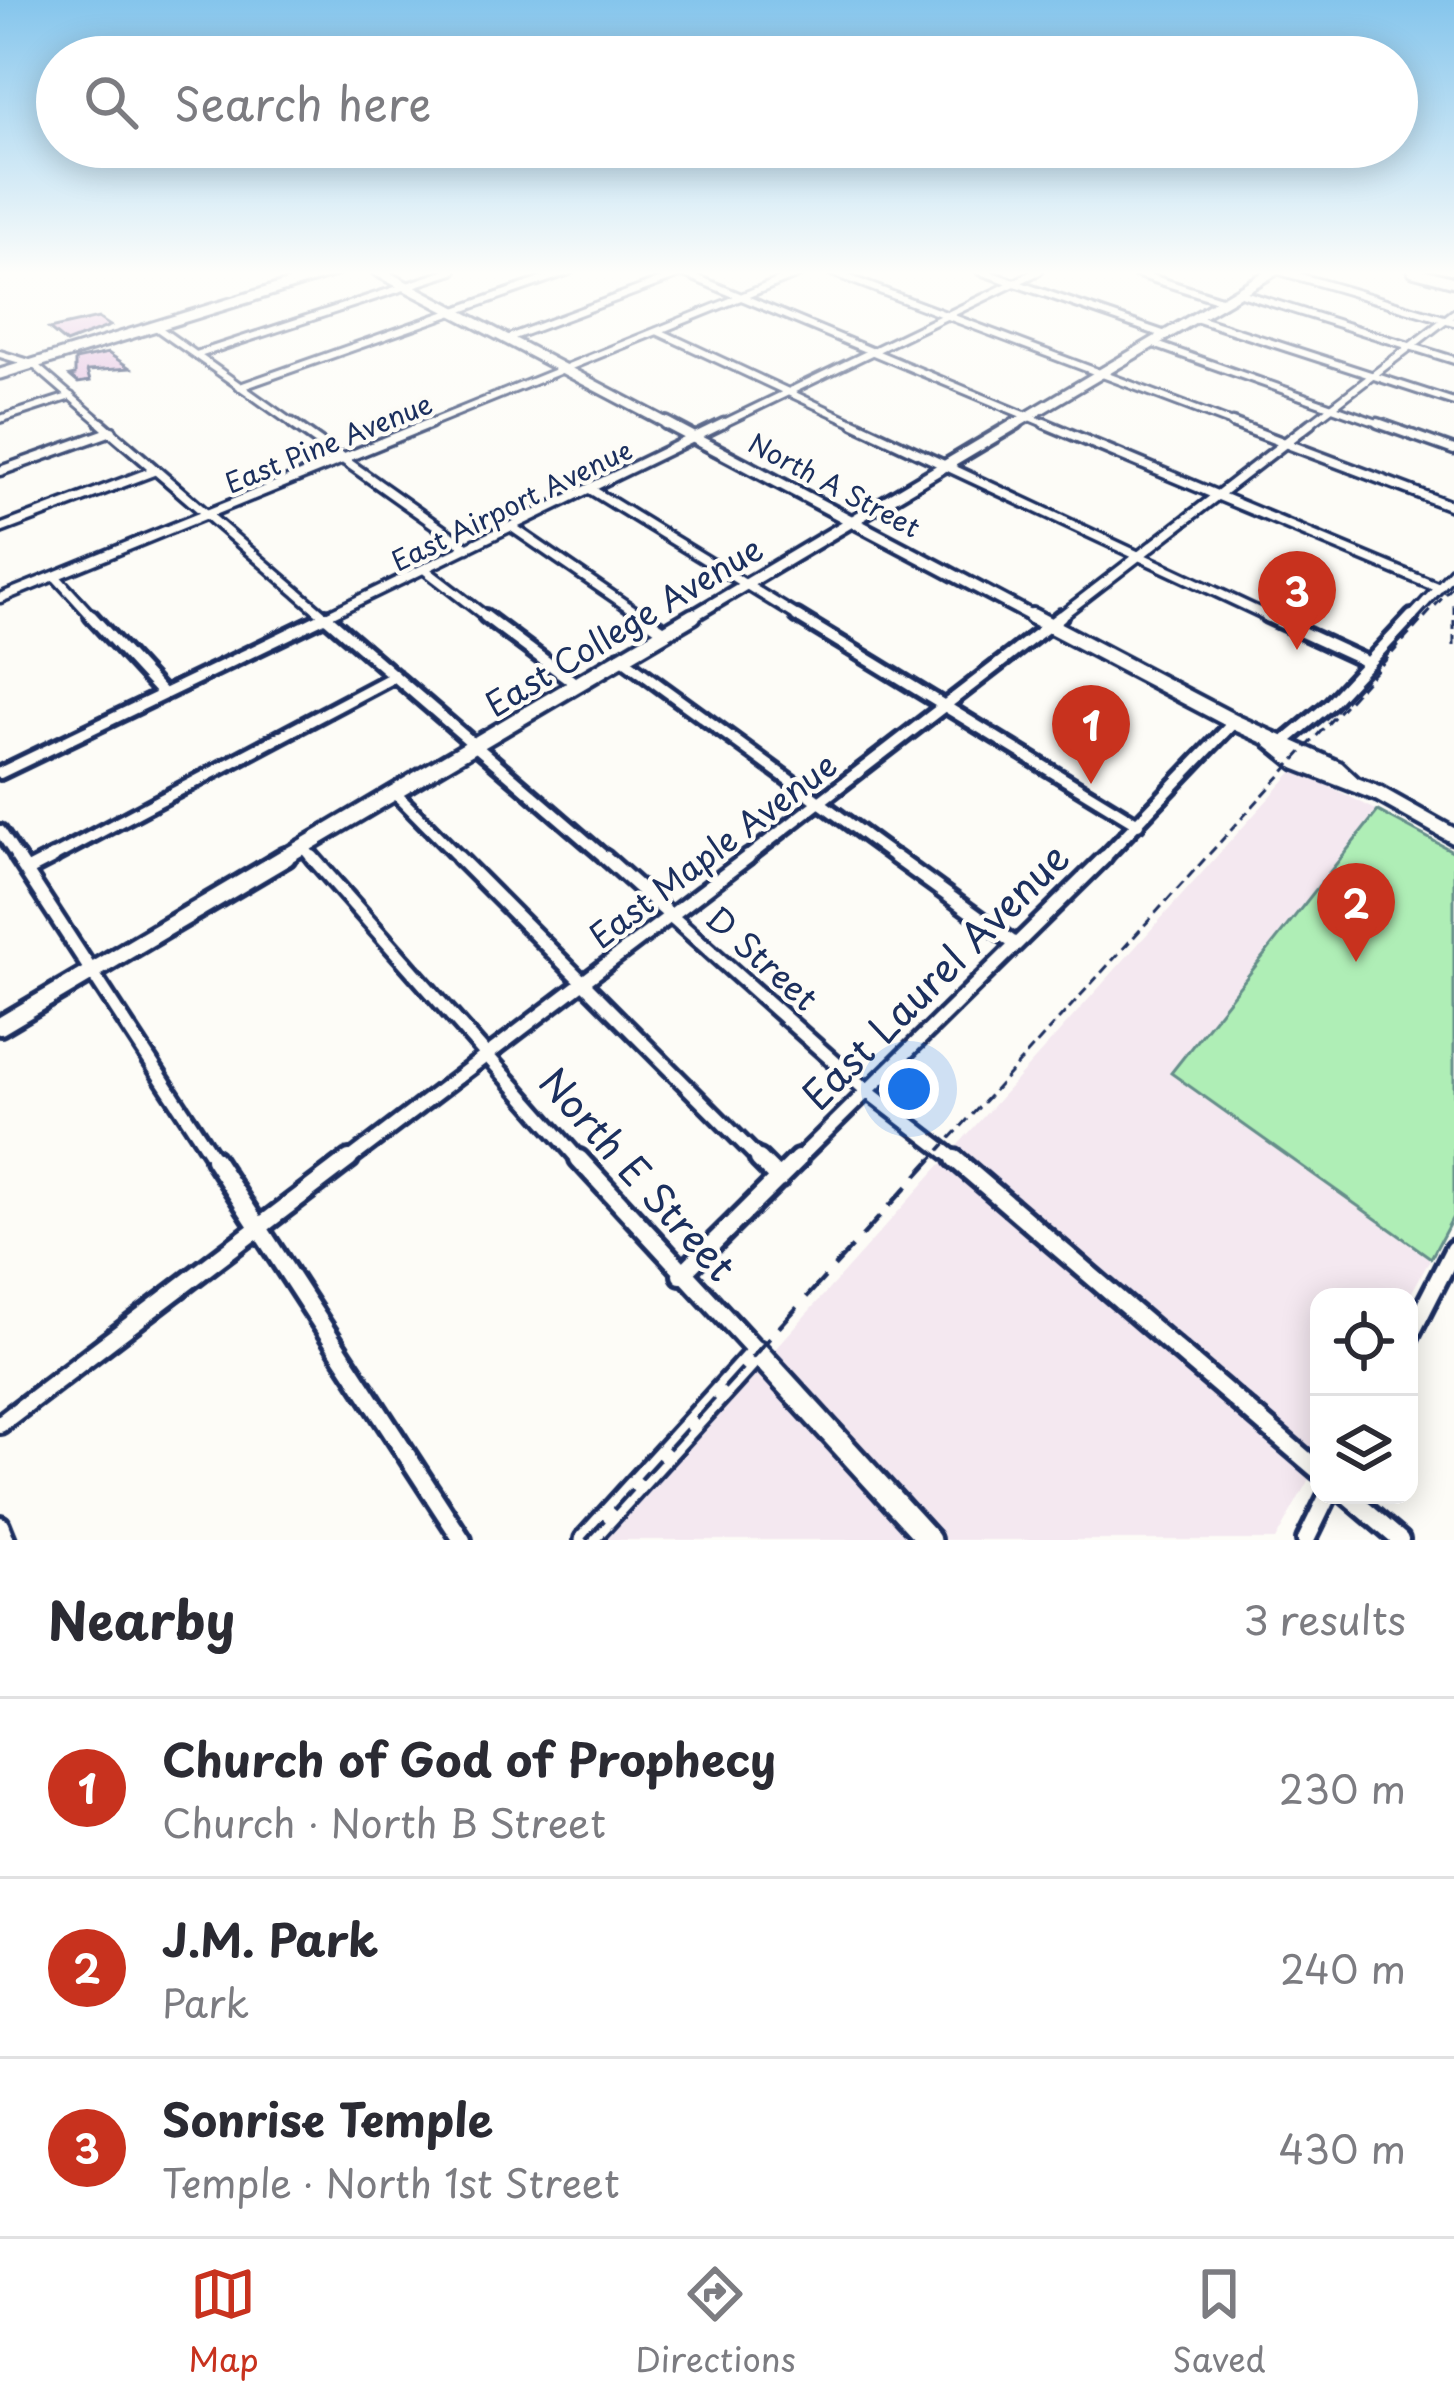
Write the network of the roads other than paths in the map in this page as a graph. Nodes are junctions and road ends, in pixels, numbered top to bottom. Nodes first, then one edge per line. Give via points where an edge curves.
1 (103, 343) edge
2 (179, 343) edge
3 (233, 343) edge
4 (366, 343) edge
5 (513, 343) edge
6 (629, 343) edge
7 (682, 343) edge
8 (850, 343) edge
9 (891, 343) edge
10 (1021, 343) edge
11 (1271, 343) edge
12 (1400, 343) edge
13 (1415, 343) edge
14 (1151, 344) joint
15 (1410, 346) junction
16 (872, 352) junction
17 (0, 354) edge
18 (196, 355) junction
19 (1454, 360) edge
20 (33, 364) junction
21 (564, 370) junction
22 (1101, 373) junction
23 (0, 374) edge
24 (1373, 376) junction
25 (241, 387) junction
26 (786, 392) junction
27 (71, 396) junction
28 (1454, 402) edge
29 (1332, 407) junction
30 (1029, 416) junction
31 (0, 419) edge
32 (112, 431) junction
33 (695, 438) junction
34 (1285, 443) junction
35 (1454, 450) edge
36 (341, 459) junction
37 (948, 465) junction
38 (156, 470) junction
39 (0, 471) edge
40 (590, 489) junction
41 (1217, 494) junction
42 (1454, 507) edge
43 (208, 514) junction
44 (851, 520) junction
45 (512, 527) junction
46 (0, 529) edge
47 (468, 548) junction
48 (1135, 555) junction
49 (424, 569) junction
50 (1454, 571) edge
51 (56, 576) junction
52 (745, 584) junction
53 (1438, 587) junction
54 (0, 598) edge
55 (327, 616) junction
56 (1048, 623) junction
57 (664, 631) junction
58 (620, 657) junction
59 (1369, 663) junction
60 (395, 676) junction
61 (576, 684) junction
62 (163, 694) junction
63 (942, 705) junction
64 (1234, 722) junction
65 (1277, 741) junction
66 (475, 745) junction
67 (0, 773) edge
68 (394, 793) junction
69 (820, 800) junction
70 (1138, 824) junction
71 (0, 832) edge
72 (1454, 836) edge
73 (303, 848) junction
74 (26, 871) junction
75 (672, 915) junction
76 (1015, 944) junction
77 (92, 972) junction
78 (583, 981) junction
79 (0, 1026) edge
80 (485, 1055) junction
81 (868, 1092) junction
82 (779, 1178) junction
83 (256, 1230) junction
84 (1454, 1251) edge
85 (681, 1276) junction
86 (1418, 1320) edge
87 (758, 1352) junction
88 (0, 1424) edge
89 (1310, 1463) edge
90 (1324, 1504) edge
91 (1358, 1504) edge
92 (0, 1525) edge
93 (6, 1540) edge
94 (462, 1540) edge
95 (586, 1540) edge
96 (929, 1540) edge
97 (1306, 1540) edge
98 (1400, 1540) edge

1 - 20 street
2 - 18 street
3 - 18 street
4 - 25 street
5 - 21 street, North A Street
6 - 21 street, East Pine Avenue
7 - 26 street
8 - 16 street
9 - 16 street, East Airport Avenue
10 - 22 street
11 - 24 street
12 - 15 street
13 - 15 street, East Maple Avenue
14 - 22 street, East College Avenue
14 - 29 street
15 - 19 street
15 - 24 street, East Maple Avenue
16 - 26 street, East Airport Avenue
16 - 30 street
17 - 20 street, D Street
18 - 25 street
20 - 23 street
20 - 27 street, D Street
21 - 33 street, North A Street
21 - 36 street, East Pine Avenue
22 - 30 street, East College Avenue
22 - 34 street
24 - 28 street
24 - 29 street, East Maple Avenue
25 - 36 street
26 - 33 street, East Airport Avenue
26 - 37 street
27 - 31 street
27 - 32 street, D Street
29 - 34 street, East Maple Avenue
29 - 35 street
30 - 37 street, East College Avenue
30 - 41 street
32 - 38 street, D Street
32 - 39 street
33 - 40 street, East Airport Avenue
33 - 44 street, North A Street
34 - 41 street, East Maple Avenue
34 - 42 street
36 - 43 street, East Pine Avenue
36 - 47 street
37 - 44 street, East College Avenue
37 - 48 street
38 - 43 street, D Street
38 - 46 street
40 - 45 street, East Airport Avenue
40 - 52 street
41 - 48 street, East Maple Avenue
41 - 53 street
43 - 51 street, East Pine Avenue
43 - 55 street, D Street
44 - 52 street, East College Avenue
44 - 56 street, North A Street
45 - 47 street, East Airport Avenue
45 - 57 street
47 - 49 street, East Airport Avenue
48 - 56 street, East Maple Avenue
48 - 59 street
49 - 55 street, East Airport Avenue
49 - 61 street
50 - 53 street
51 - 54 street, East Pine Avenue
51 - 62 street
52 - 57 street, East College Avenue
52 - 63 street
53 - 59 street
55 - 60 street, D Street
55 - 62 street, East Airport Avenue
56 - 63 street, East Maple Avenue
56 - 64 street, North A Street
57 - 58 street, East College Avenue
58 - 61 street, East College Avenue
58 - 69 street
59 - 65 street via 1323,711
60 - 66 street, D Street
60 - 74 street
61 - 66 street, East College Avenue
62 - 67 street, East Airport Avenue
63 - 69 street, East Maple Avenue
63 - 70 street
64 - 65 street, North A Street
64 - 70 street, East Laurel Avenue
65 - 72 street, North A Street via 1277,750
66 - 68 street, East College Avenue
66 - 75 street, D Street
68 - 73 street, East College Avenue
68 - 78 street
69 - 75 street, East Maple Avenue
69 - 76 street
70 - 76 street, East Laurel Avenue
71 - 74 street
73 - 77 street, East College Avenue
73 - 80 street, North E Street
74 - 77 street
75 - 78 street, East Maple Avenue
75 - 81 street, D Street
76 - 81 street, East Laurel Avenue
77 - 79 street, East College Avenue
77 - 83 street
78 - 80 street, East Maple Avenue
78 - 82 street
80 - 83 street, East Maple Avenue
80 - 85 street, North E Street
81 - 82 street, East Laurel Avenue
81 - 89 street, D Street
82 - 85 street, East Laurel Avenue
83 - 88 street, East Maple Avenue
83 - 94 street
84 - 86 street
85 - 87 street, North E Street
87 - 95 street
87 - 96 street, North E Street
90 - 97 street
91 - 98 street
92 - 93 street

